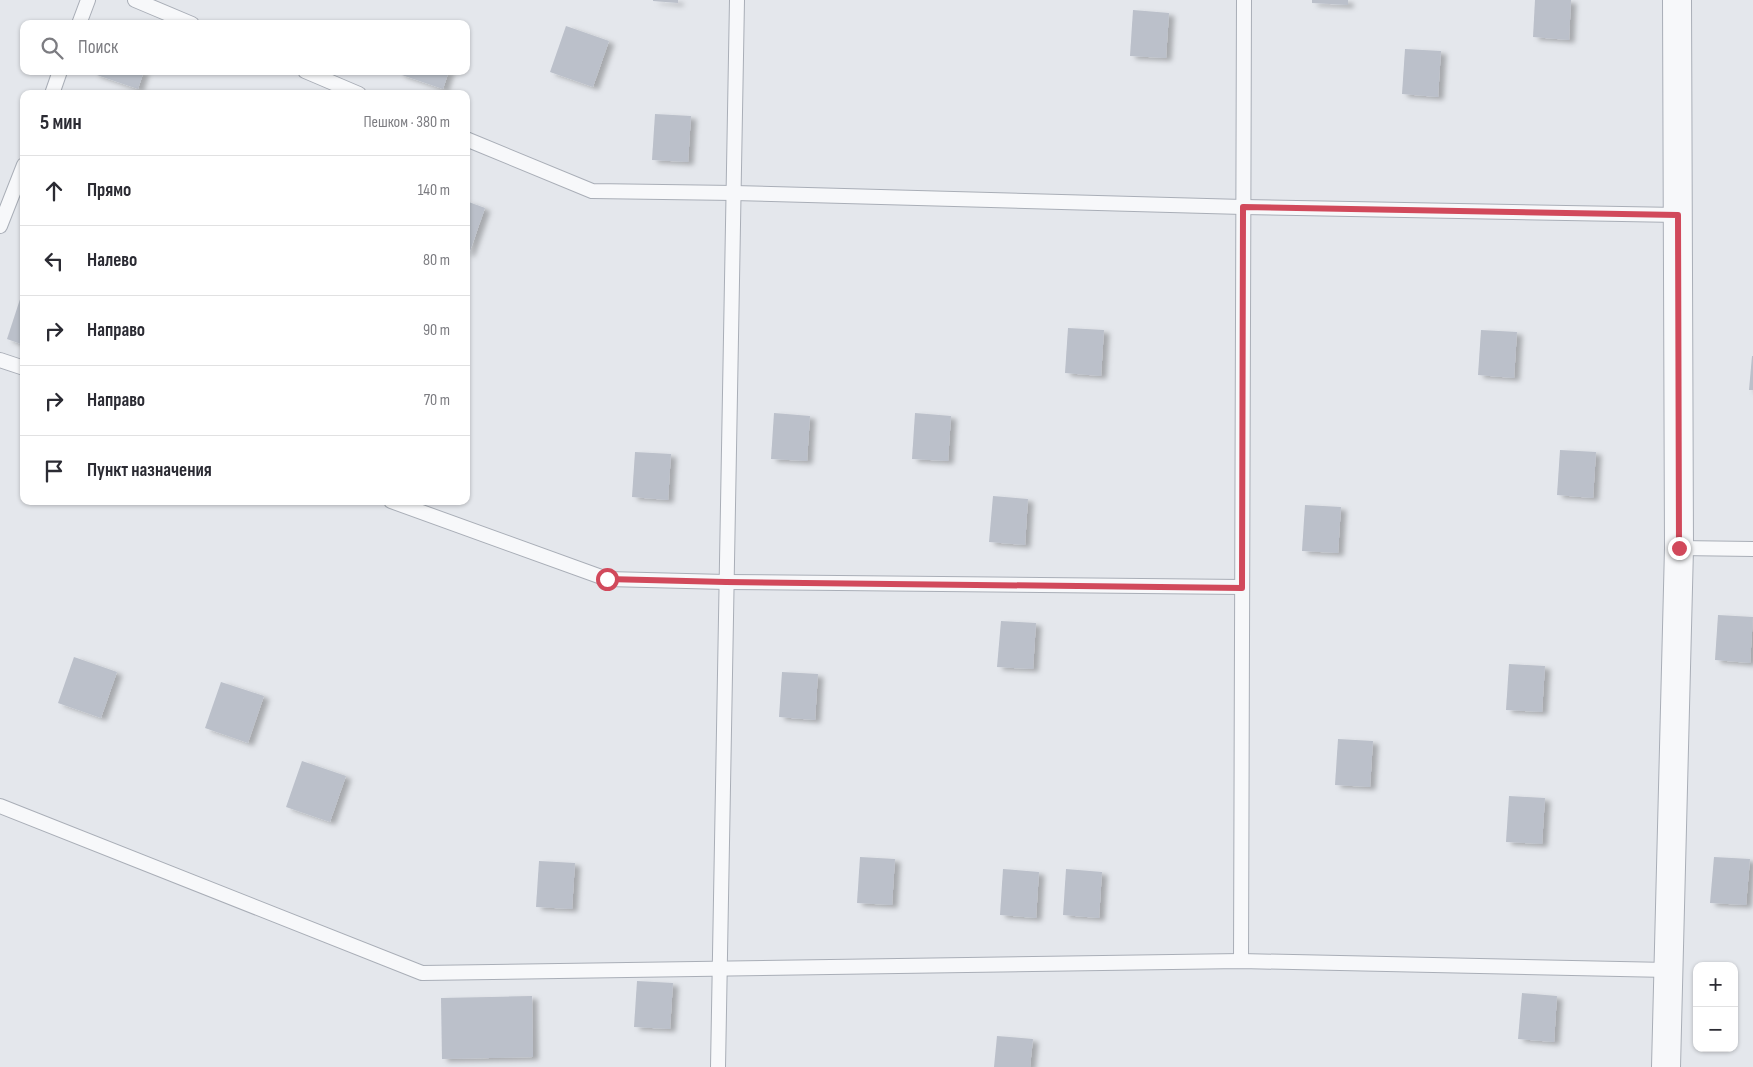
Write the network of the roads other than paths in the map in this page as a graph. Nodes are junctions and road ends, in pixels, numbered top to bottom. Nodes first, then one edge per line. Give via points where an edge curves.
1 (88, 0) edge
2 (135, 0) edge
3 (737, 0) edge
4 (1244, 0) edge
5 (1677, 0) edge
6 (80, 20) edge
7 (182, 20) edge
8 (59, 75) edge
9 (315, 75) edge
10 (53, 90) edge
11 (350, 90) edge
12 (470, 140) edge
13 (20, 175) edge
14 (734, 193) junction
15 (1243, 207) junction
16 (1678, 215) junction
17 (0, 226) edge
18 (0, 360) edge
19 (20, 367) edge
20 (403, 505) edge
21 (1679, 548) junction
22 (1753, 549) edge
23 (726, 582) junction
24 (1242, 588) junction
25 (0, 806) edge
26 (1241, 960) junction
27 (719, 968) junction
28 (1668, 970) junction
29 (718, 1067) edge
30 (1666, 1067) edge

1 - 6 lane
2 - 7 lane
3 - 14 lane
4 - 15 lane
5 - 16 street
8 - 10 lane
9 - 11 lane
12 - 14 lane via 592,191
13 - 17 lane
14 - 15 lane
14 - 23 lane
15 - 16 lane
15 - 24 lane
16 - 21 street
18 - 19 lane
20 - 23 lane via 607,579
21 - 22 lane
21 - 28 street
23 - 24 lane
23 - 27 lane
24 - 26 lane
25 - 27 lane via 422,973
26 - 27 lane
26 - 28 lane
27 - 29 lane
28 - 30 street

